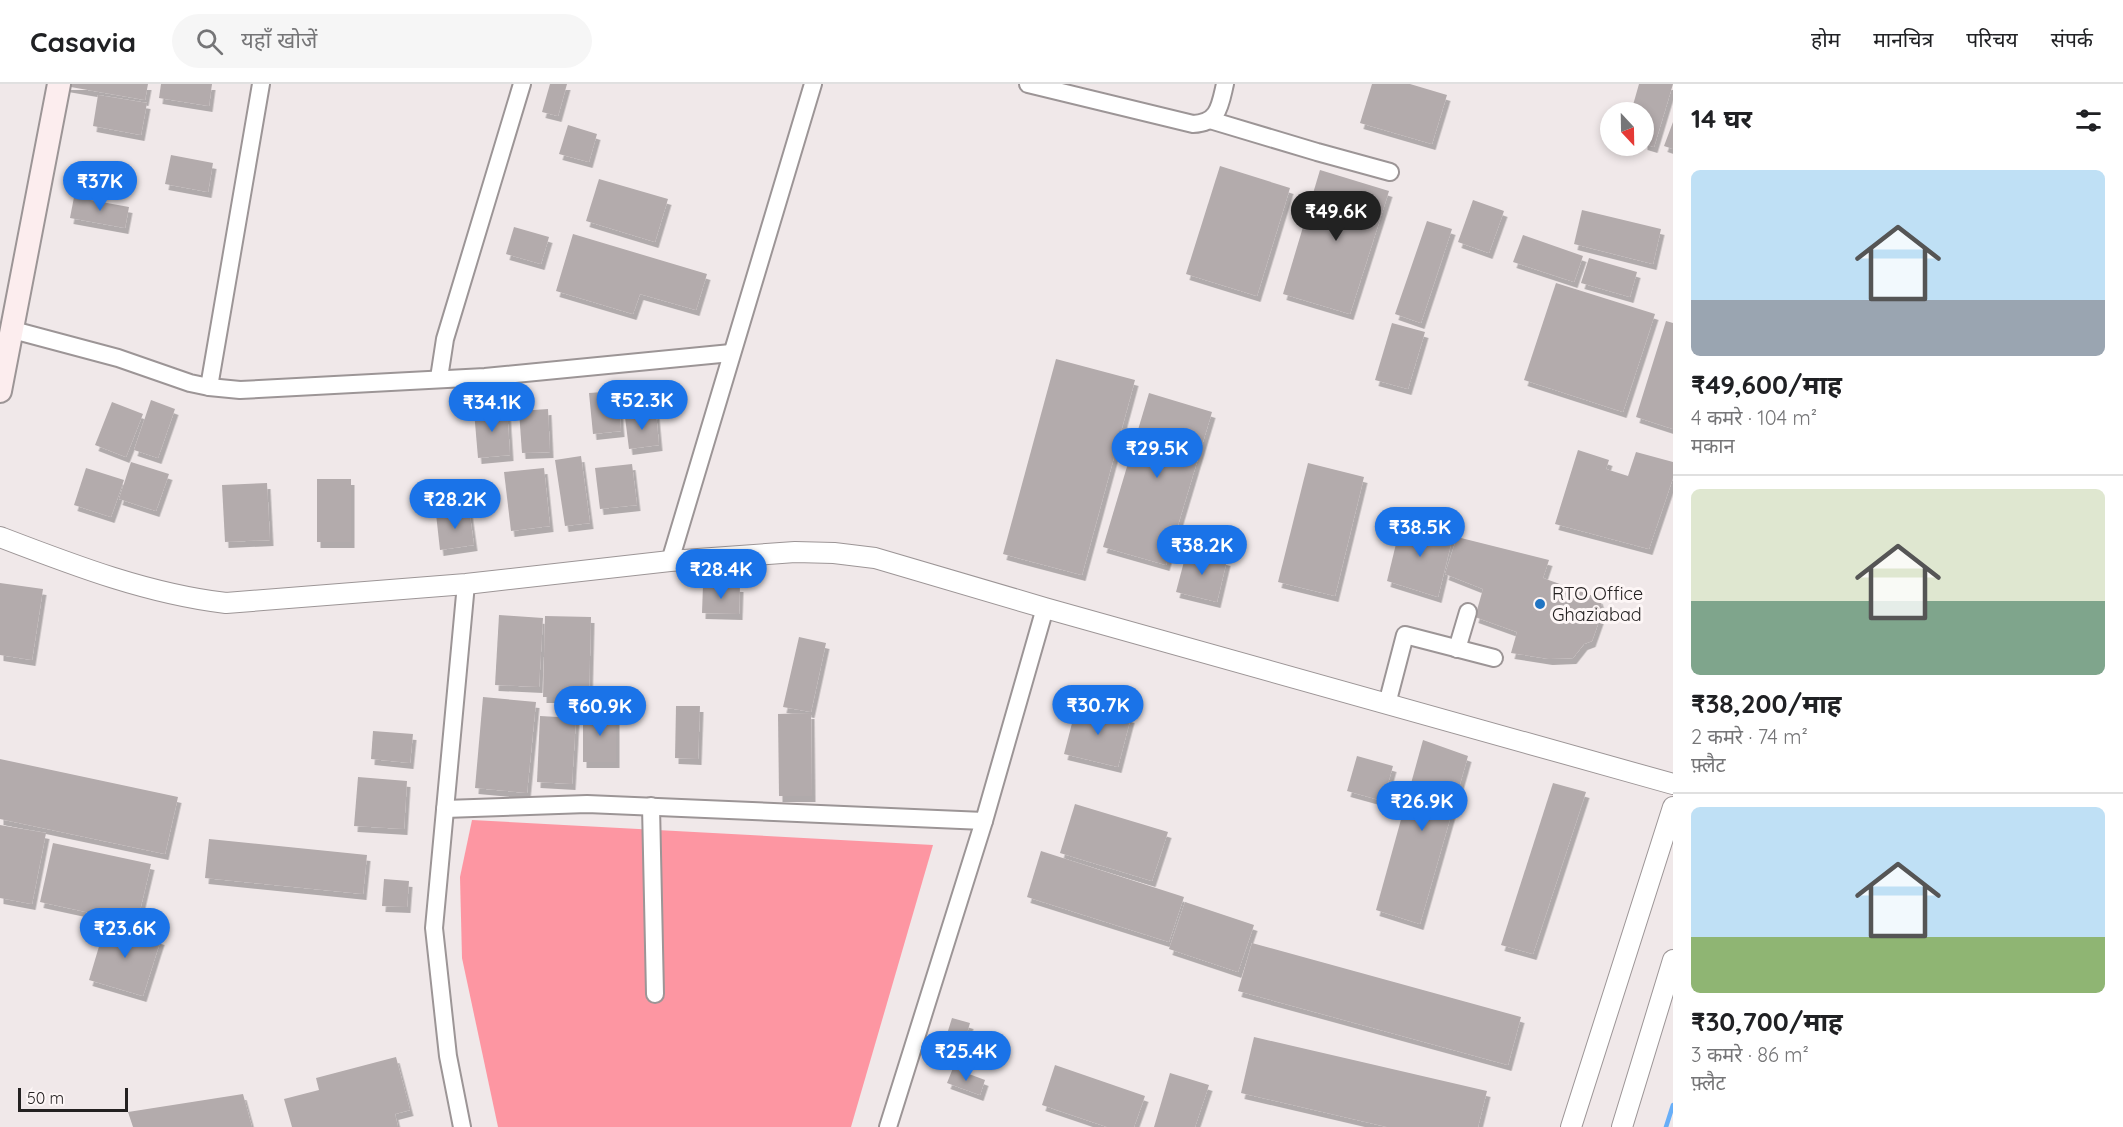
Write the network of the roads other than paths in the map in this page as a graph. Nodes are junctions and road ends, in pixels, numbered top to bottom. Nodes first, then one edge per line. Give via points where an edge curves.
1 (59, 84) edge
2 (261, 84) edge
3 (522, 84) edge
4 (813, 84) edge
5 (1028, 84) edge
6 (1225, 84) edge
7 (1210, 120) junction
8 (1390, 172) dead end
9 (13, 330) junction
10 (731, 353) junction
11 (439, 378) junction
12 (209, 387) junction
13 (0, 391) edge
14 (0, 537) edge
15 (670, 561) junction
16 (466, 584) junction
17 (1045, 608) junction
18 (1468, 612) dead end
19 (1457, 649) junction
20 (1494, 658) dead end
21 (1388, 704) junction
22 (1673, 784) edge
23 (651, 806) junction
24 (1673, 807) edge
25 (445, 809) junction
26 (984, 821) junction
27 (1673, 960) edge
28 (656, 994) dead end
29 (462, 1127) edge
30 (888, 1127) edge
31 (1571, 1127) edge
32 (1622, 1127) edge

1 - 9 main road
2 - 12 street
3 - 11 street via 445,339
4 - 10 street
5 - 7 street via 1193,124
6 - 7 street via 1220,106
7 - 8 street
9 - 12 street
9 - 13 main road
10 - 11 street via 549,372
10 - 15 street
11 - 12 street via 267,389
14 - 16 street via 94,572 204,601 226,603
15 - 16 street
15 - 17 street via 834,552 875,558
16 - 25 street
17 - 21 street
17 - 26 street
18 - 19 street
19 - 20 street
19 - 21 street via 1405,634
21 - 22 street
23 - 25 street
23 - 26 street
23 - 28 street
24 - 31 street
25 - 29 street via 434,928 448,1056
26 - 30 street
27 - 32 street

